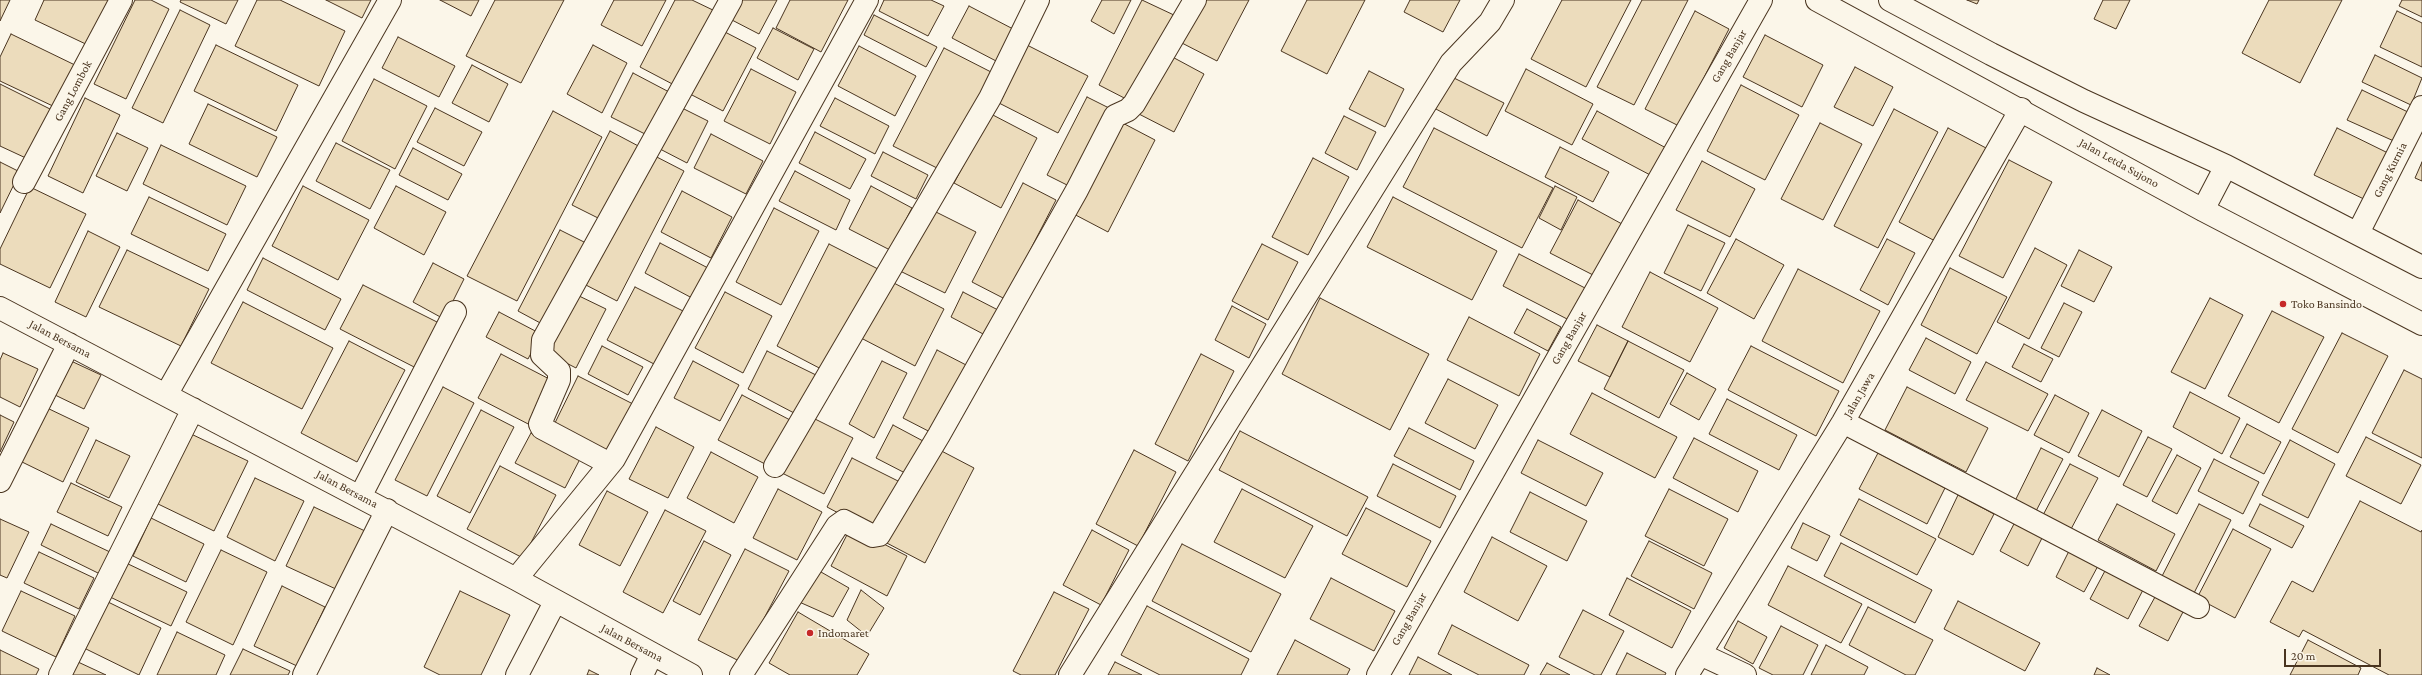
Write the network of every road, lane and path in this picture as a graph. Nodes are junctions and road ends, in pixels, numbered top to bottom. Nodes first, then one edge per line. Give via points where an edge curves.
1 (121, 0) edge
2 (390, 0) edge
3 (731, 0) edge
4 (867, 0) edge
5 (1038, 0) edge
6 (1195, 0) edge
7 (1503, 0) edge
8 (1761, 0) edge
9 (1817, 0) edge
10 (1890, 0) edge
11 (2422, 107) edge
12 (2021, 109) junction
13 (2226, 166) junction
14 (24, 182) dead end
15 (2203, 210) junction
16 (2358, 233) junction
17 (2422, 266) edge
18 (0, 308) edge
19 (455, 312) dead end
20 (2422, 324) edge
21 (69, 344) junction
22 (166, 395) junction
23 (193, 409) junction
24 (1843, 422) junction
25 (610, 464) junction
26 (775, 466) dead end
27 (0, 480) edge
28 (360, 497) junction
29 (387, 510) junction
30 (516, 579) junction
31 (556, 602) junction
32 (2198, 607) dead end
33 (652, 654) junction
34 (1700, 654) junction
35 (60, 675) edge
36 (304, 675) edge
37 (517, 675) edge
38 (642, 675) edge
39 (691, 675) edge
40 (740, 675) edge
41 (1070, 675) edge
42 (1378, 675) edge
43 (1687, 675) edge
44 (1745, 675) edge

1 - 14 main road, Gang Lombok
2 - 22 main road
3 - 25 main road via 543,340 542,355 559,371 559,380 540,424 542,428
4 - 25 main road
5 - 26 main road via 990,98
6 - 40 main road via 1134,104 1115,116 1077,190 939,435 879,535 873,536 844,521 837,526
7 - 41 main road via 1490,22 1451,63
8 - 42 main road, Gang Banjar
9 - 12 main road, Jalan Letda Sujono
10 - 13 main road via 2084,101
11 - 16 main road, Gang Kurnia
12 - 15 main road, Jalan Letda Sujono
12 - 24 main road, Jalan Jawa
13 - 15 main road
13 - 16 main road
15 - 20 main road, Jalan Letda Sujono
16 - 17 main road
18 - 21 main road, Jalan Bersama
19 - 28 main road
21 - 22 main road, Jalan Bersama
21 - 27 main road
22 - 23 main road, Jalan Bersama
23 - 28 main road, Jalan Bersama
23 - 35 main road
24 - 32 main road
24 - 34 main road, Jalan Jawa
25 - 30 main road
28 - 29 main road, Jalan Bersama
29 - 30 main road, Jalan Bersama
29 - 36 main road
30 - 31 main road, Jalan Bersama
31 - 33 main road, Jalan Bersama
31 - 37 main road
33 - 38 main road
33 - 39 main road, Jalan Bersama
34 - 43 main road, Jalan Jawa
34 - 44 main road

